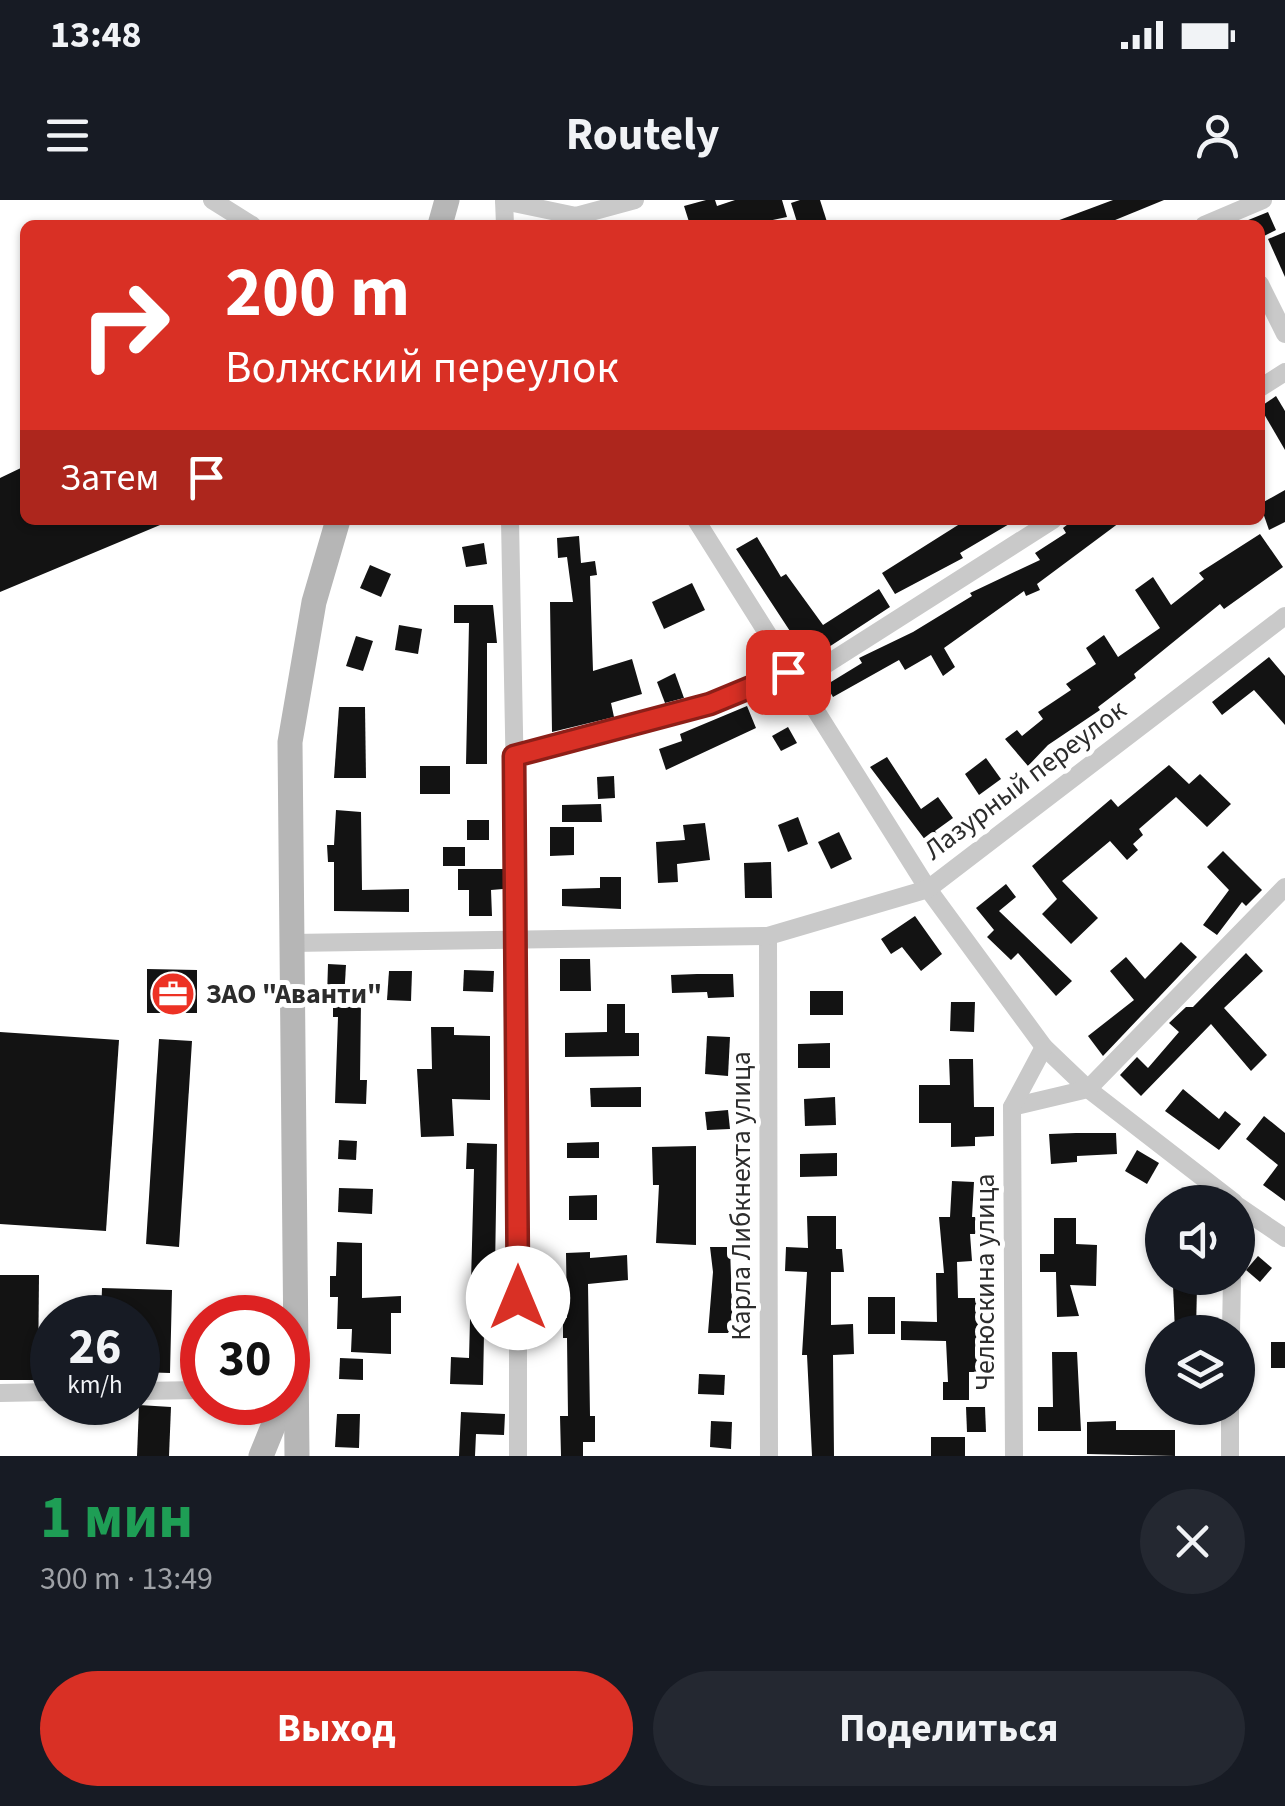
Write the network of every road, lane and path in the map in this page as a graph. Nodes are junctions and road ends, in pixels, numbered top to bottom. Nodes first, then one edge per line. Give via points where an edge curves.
1 (212, 200) edge
2 (635, 200) edge
3 (1263, 200) edge
4 (504, 201) edge
5 (1226, 213) edge
6 (244, 220) edge
7 (577, 220) edge
8 (1265, 294) edge
9 (1285, 334) edge
10 (337, 525) edge
11 (510, 525) edge
12 (699, 525) edge
13 (1045, 525) edge
14 (1285, 616) edge
15 (792, 678) junction
16 (514, 756) junction
17 (1285, 887) edge
18 (928, 889) junction
19 (768, 936) junction
20 (291, 942) junction
21 (518, 942) junction
22 (1044, 1047) junction
23 (1088, 1089) junction
24 (1012, 1107) junction
25 (1212, 1185) edge
26 (1255, 1217) edge
27 (1285, 1238) edge
28 (290, 1295) edge
29 (30, 1392) edge
30 (0, 1393) edge
31 (273, 1425) edge
32 (294, 1425) edge
33 (1230, 1425) edge
34 (260, 1456) edge
35 (297, 1456) edge
36 (518, 1456) edge
37 (769, 1456) edge
38 (1014, 1456) edge
39 (1230, 1456) edge

1 - 6 street
2 - 7 street
3 - 5 street
4 - 7 street
8 - 9 street
10 - 20 main road via 314,602 290,742
11 - 16 street
12 - 15 street
13 - 15 street
14 - 18 street, Лазурный переулок
15 - 16 street
15 - 18 street
16 - 21 street
17 - 23 street
18 - 19 street, Лазурный переулок
18 - 22 street
19 - 21 street, Лазурный переулок
19 - 37 street, Карла Либкнехта улица
20 - 21 street, Лазурный переулок
20 - 28 main road
21 - 36 street
22 - 23 street
22 - 24 street, Челюскина улица
23 - 24 street
23 - 25 street
24 - 38 street, Челюскина улица
26 - 27 street
29 - 30 street
31 - 34 main road
32 - 35 main road
33 - 39 street

